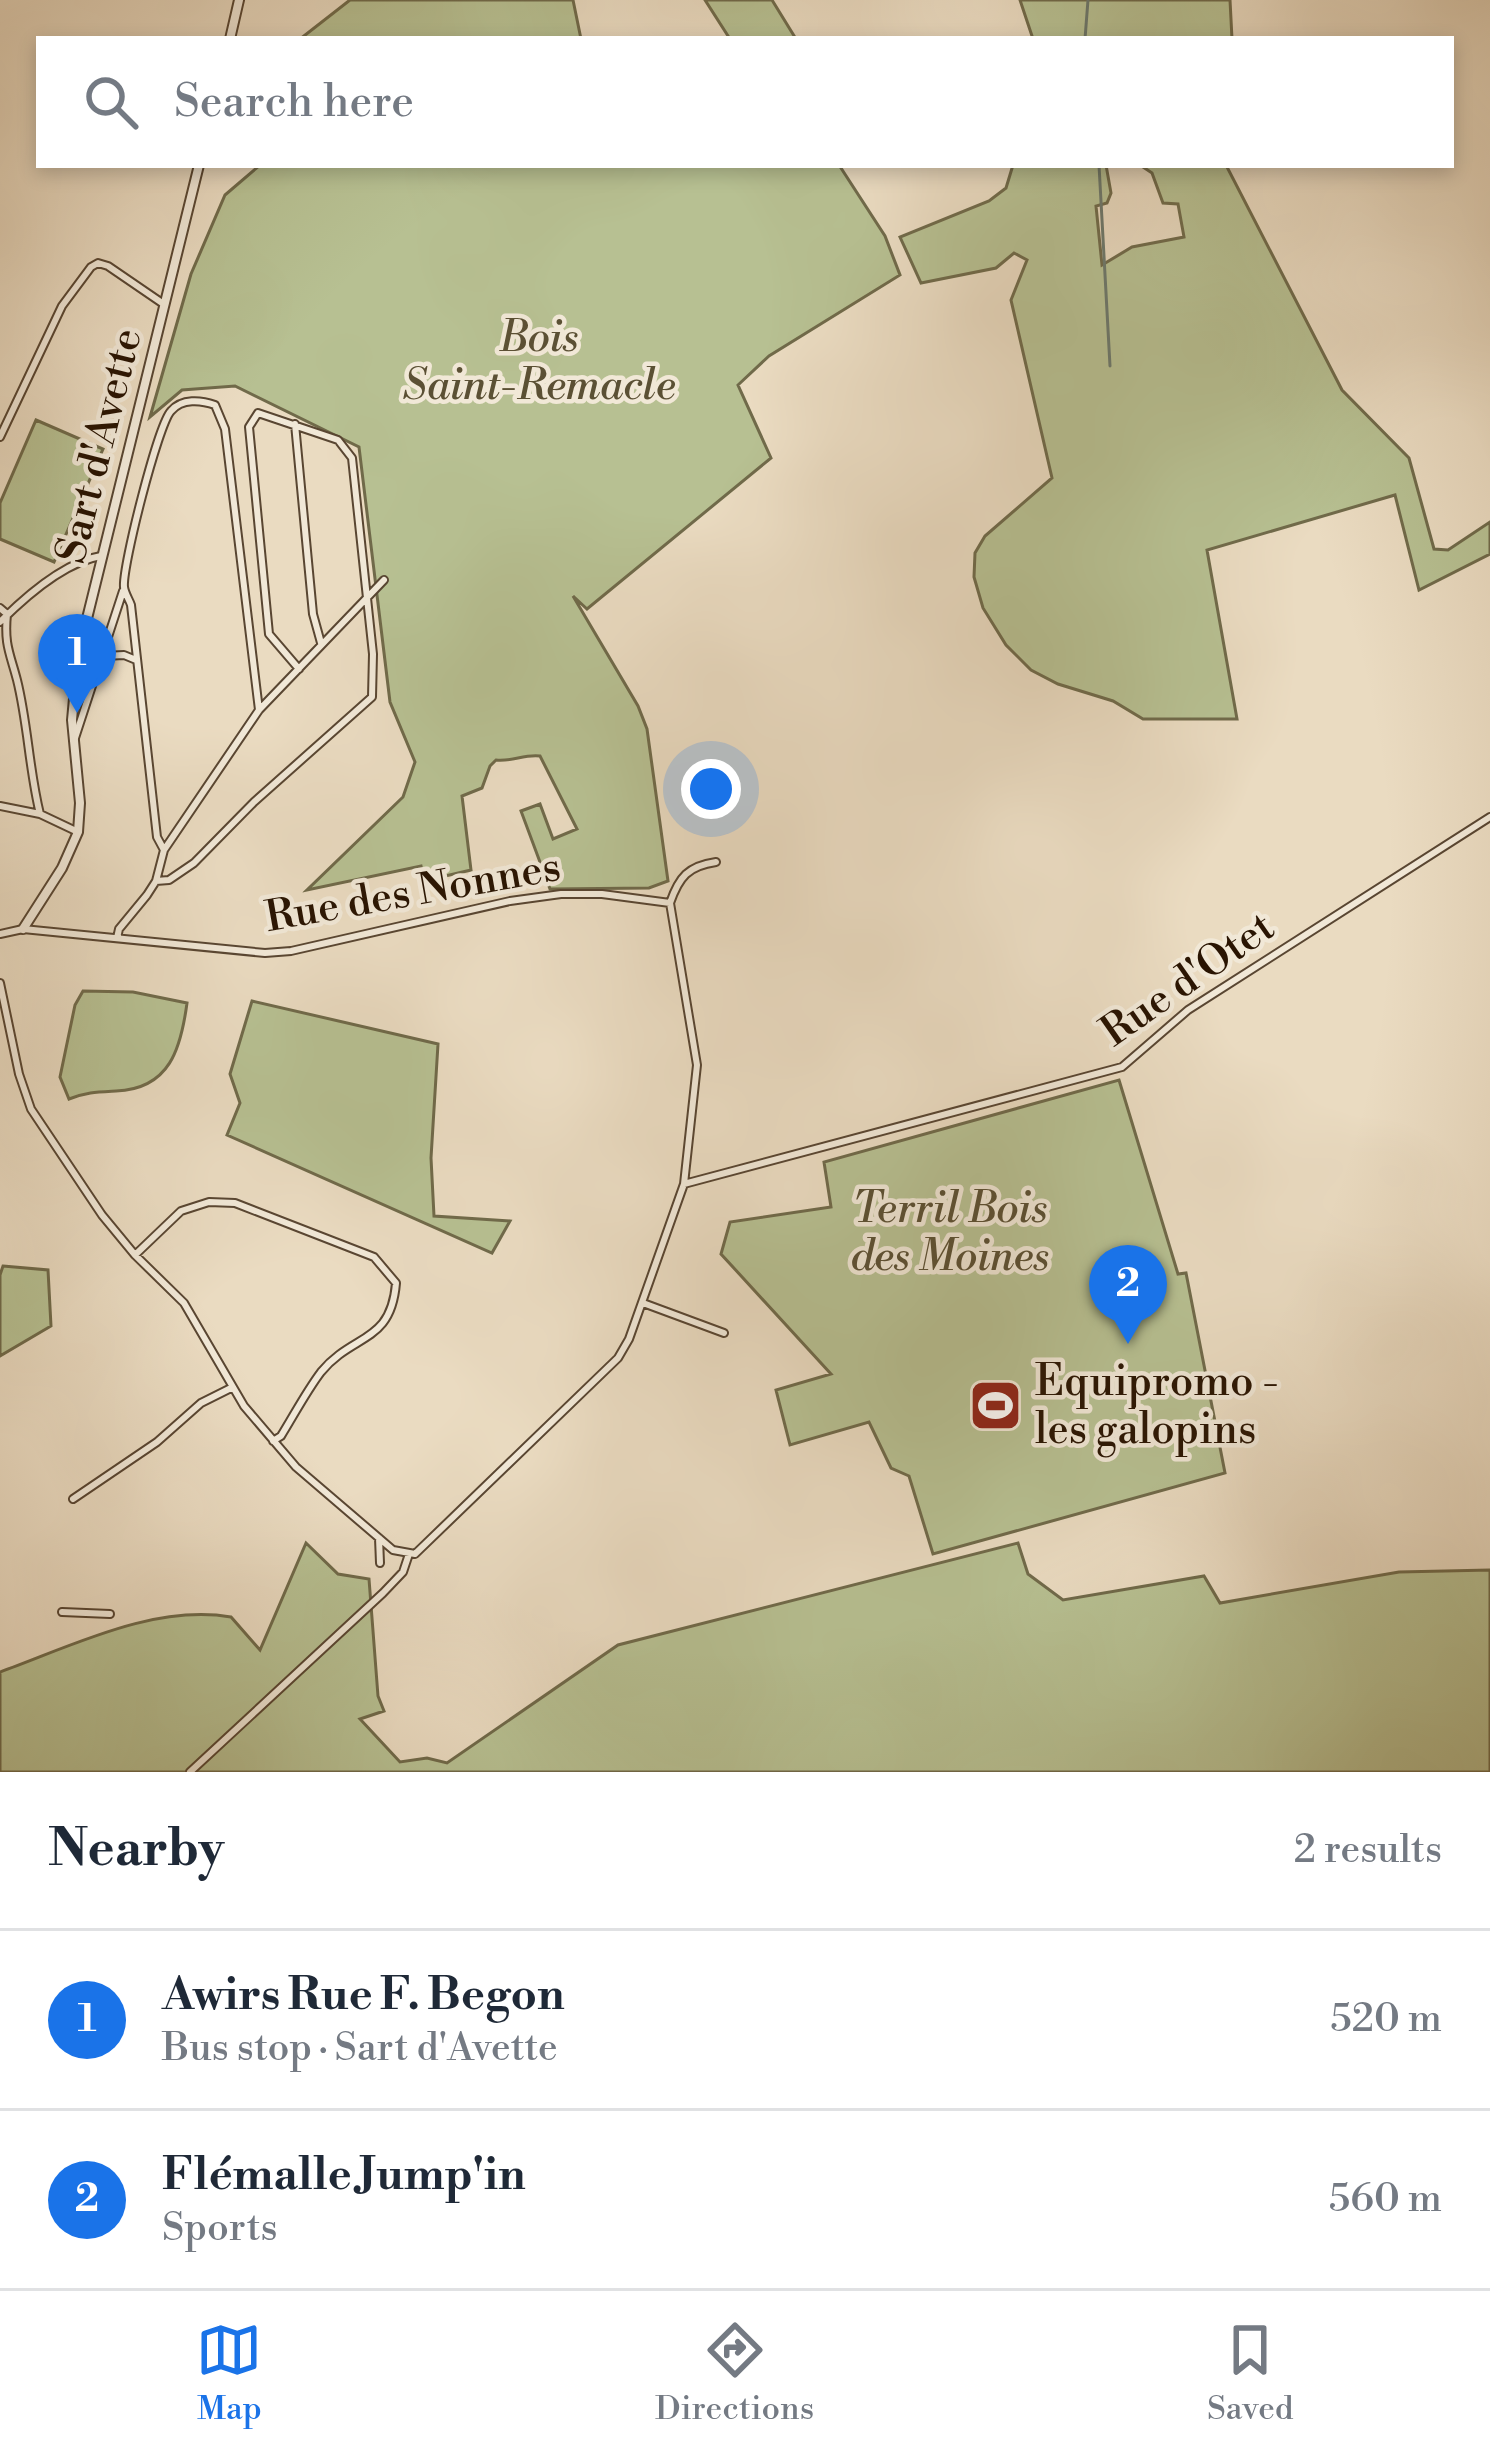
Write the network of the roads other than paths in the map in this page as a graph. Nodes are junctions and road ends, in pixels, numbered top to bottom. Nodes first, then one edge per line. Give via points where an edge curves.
1 (239, 0) edge
2 (231, 36) edge
3 (199, 168) edge
4 (165, 305) junction
5 (295, 424) junction
6 (0, 437) edge
7 (105, 556) junction
8 (384, 580) dead end
9 (124, 588) junction
10 (366, 597) junction
11 (0, 608) edge
12 (8, 614) junction
13 (0, 622) edge
14 (321, 643) junction
15 (104, 656) junction
16 (136, 660) junction
17 (298, 669) junction
18 (73, 693) junction
19 (92, 694) junction
20 (260, 710) junction
21 (73, 743) junction
22 (0, 806) edge
23 (40, 814) junction
24 (1490, 817) edge
25 (78, 832) junction
26 (164, 850) junction
27 (716, 862) dead end
28 (156, 881) junction
29 (670, 904) junction
30 (22, 928) junction
31 (0, 934) edge
32 (116, 938) junction
33 (0, 983) edge
34 (684, 1184) junction
35 (135, 1255) junction
36 (642, 1303) junction
37 (724, 1333) dead end
38 (232, 1388) junction
39 (273, 1441) junction
40 (73, 1499) dead end
41 (379, 1538) junction
42 (409, 1554) junction
43 (380, 1563) dead end
44 (62, 1612) dead end
45 (110, 1614) dead end
46 (190, 1772) edge

1 - 2 street
3 - 4 street, Sart d'Avette
4 - 6 street via 108,266 91,267 62,306
4 - 7 street, Sart d'Avette
5 - 10 street via 338,440 352,458
5 - 14 street
5 - 17 street via 258,412 249,427 269,634
7 - 12 street via 85,559
7 - 18 street, Sart d'Avette
8 - 10 street
9 - 15 street, Sart d'Avette
9 - 16 street
9 - 20 street, Sart d'Avette via 160,433 171,411 200,400 215,404 225,429
10 - 14 street
10 - 28 street via 373,697 194,863
11 - 12 street
12 - 13 street
12 - 23 street via 4,641
14 - 17 street
15 - 16 street
15 - 19 street, Sart d'Avette
16 - 26 street
17 - 20 street
18 - 19 street
18 - 21 street, Sart d'Avette
19 - 21 street, Sart d'Avette
20 - 26 street
21 - 25 street, Sart d'Avette
22 - 23 street
23 - 25 street
24 - 34 street, Rue d'Otet via 1188,1010 1122,1066
25 - 30 street, Sart d'Avette
26 - 28 street
27 - 29 street via 691,868
28 - 32 street
29 - 32 street, Rue des Nonnes via 561,894 265,953
29 - 34 street via 697,1065
30 - 31 street
30 - 32 street, Rue des Nonnes
33 - 35 street via 31,1108
34 - 36 street
35 - 38 street via 194,1316
35 - 39 street via 181,1211 235,1203 374,1258 396,1283 386,1325 335,1358
36 - 37 street
36 - 42 street via 618,1358
38 - 39 street
38 - 40 street
39 - 41 street
41 - 42 street
41 - 43 street
42 - 46 street via 383,1593
44 - 45 street

